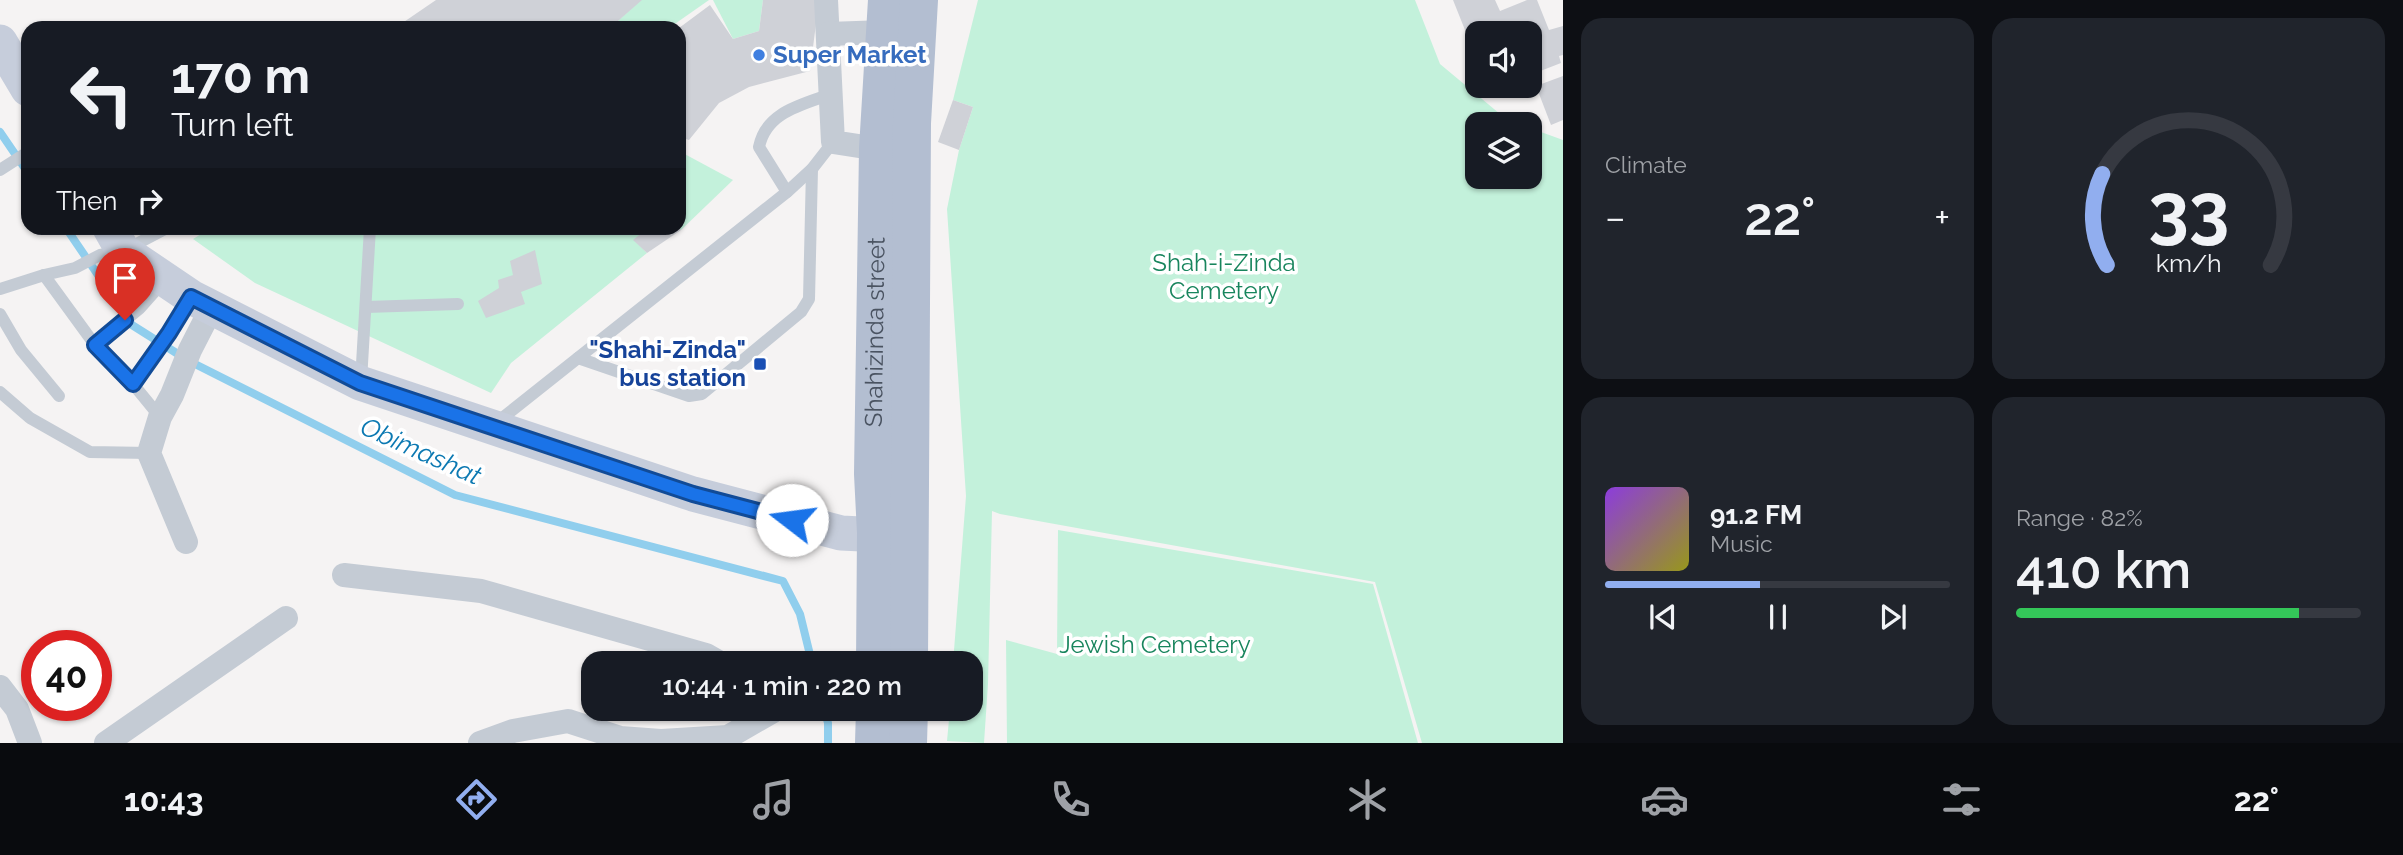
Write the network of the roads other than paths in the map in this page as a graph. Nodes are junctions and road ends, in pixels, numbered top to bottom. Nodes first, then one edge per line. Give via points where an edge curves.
1 (826, 0) edge
2 (919, 0) edge
3 (886, 16) edge
4 (828, 34) junction
5 (0, 42) edge
6 (21, 77) edge
7 (831, 94) junction
8 (833, 142) junction
9 (878, 149) junction
10 (21, 157) edge
11 (5, 167) edge
12 (812, 169) junction
13 (787, 192) junction
14 (142, 235) edge
15 (370, 235) edge
16 (111, 244) edge
17 (44, 275) junction
18 (0, 289) edge
19 (189, 295) junction
20 (458, 304) dead end
21 (366, 307) junction
22 (0, 314) edge
23 (95, 345) junction
24 (578, 358) junction
25 (360, 383) junction
26 (133, 384) junction
27 (0, 392) edge
28 (59, 396) dead end
29 (160, 418) junction
30 (490, 428) junction
31 (149, 453) junction
32 (893, 535) junction
33 (186, 542) dead end
34 (344, 575) dead end
35 (286, 618) dead end
36 (692, 651) edge
37 (877, 651) edge
38 (908, 651) edge
39 (0, 687) edge
40 (755, 721) edge
41 (875, 721) edge
42 (909, 721) edge
43 (30, 743) edge
44 (106, 743) edge
45 (480, 743) edge
46 (874, 743) edge
47 (909, 743) edge

1 - 4 street
2 - 32 main road, Shahizinda street
3 - 4 street
3 - 9 main road, Shahizinda street
4 - 7 street
5 - 6 street
7 - 8 street
7 - 13 lane via 788,110 762,134 759,147
8 - 9 street
8 - 12 lane
9 - 32 main road, Shahizinda street via 873,474
10 - 11 lane
12 - 13 lane
12 - 24 lane via 809,299 802,312 702,394 689,397
13 - 24 lane
14 - 16 lane
15 - 21 lane
16 - 17 lane via 75,268
16 - 19 street
17 - 18 lane
17 - 23 lane
19 - 23 lane via 140,308
19 - 25 street
19 - 26 lane
19 - 29 street via 190,350
20 - 21 lane
21 - 25 lane
22 - 28 lane via 21,351
23 - 26 lane
24 - 30 lane
25 - 30 street
26 - 29 lane
27 - 31 lane via 30,418 90,452
29 - 31 street
30 - 32 street via 693,494 841,533
31 - 33 street
32 - 37 main road, Shahizinda street
32 - 38 main road, Shahizinda street
34 - 36 street via 481,592
35 - 44 street
39 - 43 street via 17,709
40 - 45 street via 728,737 661,741 620,738 568,721 513,731
41 - 46 main road
42 - 47 main road

